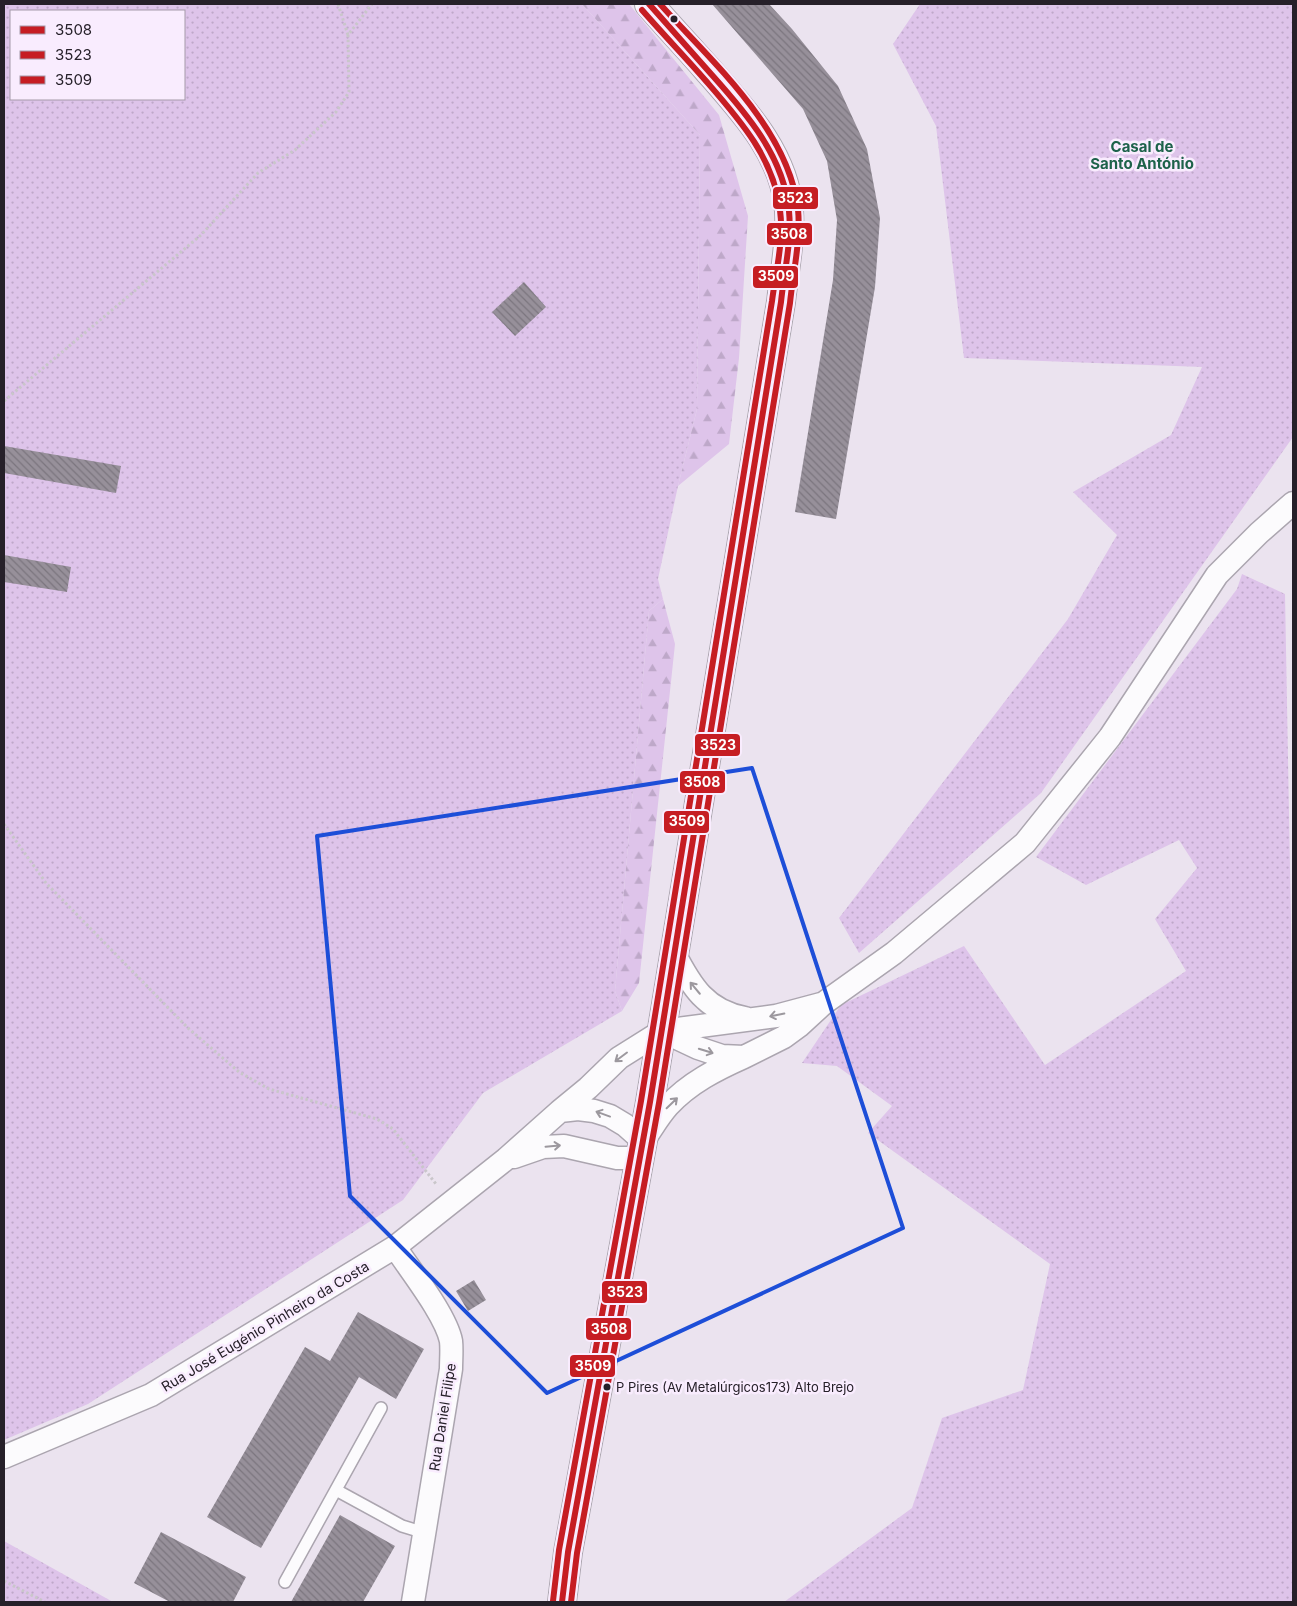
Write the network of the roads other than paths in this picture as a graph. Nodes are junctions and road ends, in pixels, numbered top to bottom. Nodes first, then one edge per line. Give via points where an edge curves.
1 (649, 4) edge
2 (1293, 503) edge
3 (674, 953) junction
4 (824, 1003) junction
5 (751, 1019) junction
6 (662, 1031) junction
7 (744, 1057) junction
8 (560, 1111) junction
9 (641, 1150) junction
10 (506, 1159) junction
11 (395, 1247) junction
12 (381, 1408) dead end
13 (4, 1457) edge
14 (336, 1490) junction
15 (425, 1533) junction
16 (284, 1582) dead end
17 (413, 1602) edge
18 (562, 1602) edge

1 - 3 main road via 755,126 775,159 785,186 789,211 780,302
2 - 4 street via 1217,576 1110,737 1025,843 894,953
5 -> 3 street via 719,1010 703,998 687,979
3 - 6 main road
4 -> 5 street
4 - 7 street via 784,1037
5 - 6 street
6 -> 7 street via 722,1056
6 -> 8 street, Rua José Eugénio Pinheiro da Costa via 619,1058
6 - 9 main road
9 -> 7 street via 668,1106 712,1072
9 -> 8 street via 625,1125 610,1116 578,1109
8 - 10 street, Rua José Eugénio Pinheiro da Costa
10 -> 9 street, Rua José Eugénio Pinheiro da Costa via 543,1147 564,1146 617,1158
9 - 18 main road via 568,1552
10 - 11 street, Rua José Eugénio Pinheiro da Costa
11 - 13 street, Rua José Eugénio Pinheiro da Costa via 151,1395
11 - 15 street, Rua Daniel Filipe via 434,1306 451,1341 451,1369
12 - 14 lane
14 - 15 lane via 402,1526
14 - 16 lane
15 - 17 street, Rua Daniel Filipe

